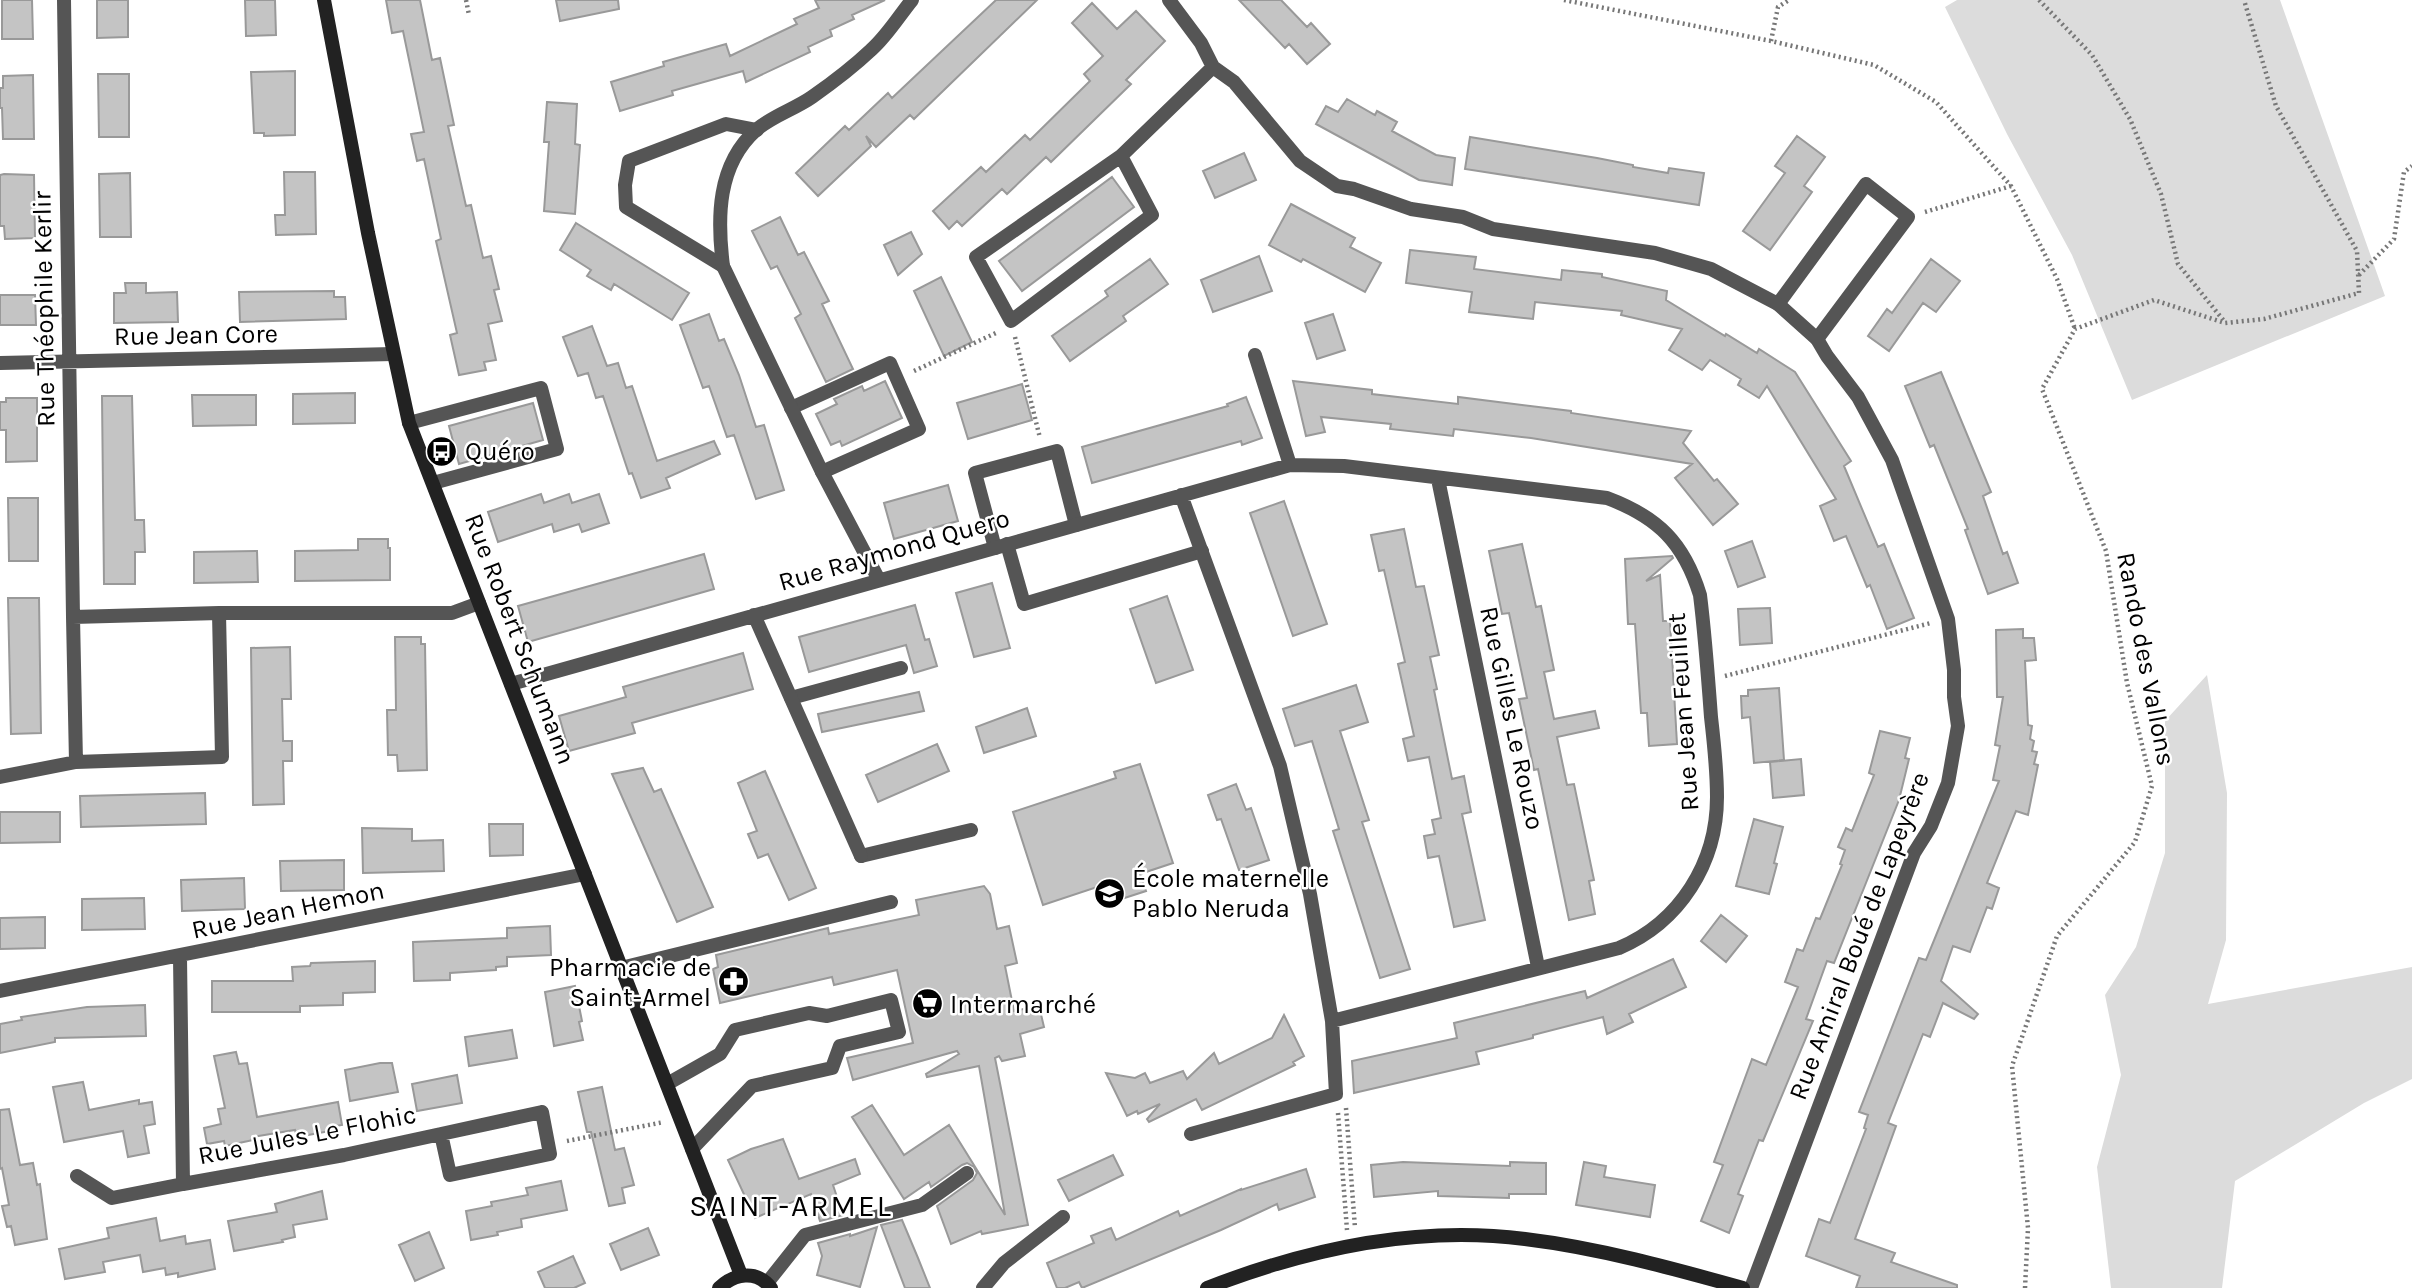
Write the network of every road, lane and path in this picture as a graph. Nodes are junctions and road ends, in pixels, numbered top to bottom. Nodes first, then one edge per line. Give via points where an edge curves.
1 (64, 0) edge
2 (324, 0) edge
3 (466, 0) edge
4 (912, 0) edge
5 (1169, 0) edge
6 (1563, 0) edge
7 (1789, 0) edge
8 (2039, 0) edge
9 (2244, 0) edge
10 (469, 15) dead end
11 (1770, 41) junction
12 (1213, 67) junction
13 (757, 130) junction
14 (1121, 156) junction
15 (2412, 166) edge
16 (2011, 186) junction
17 (1908, 217) junction
18 (723, 265) junction
19 (2358, 276) junction
20 (1777, 304) junction
21 (1011, 321) junction
22 (2225, 323) junction
23 (2075, 329) junction
24 (1818, 339) junction
25 (393, 354) junction
26 (1255, 355) dead end
27 (69, 362) junction
28 (0, 363) edge
29 (897, 379) junction
30 (791, 408) junction
31 (409, 424) junction
32 (1044, 454) junction
33 (1290, 465) junction
34 (822, 472) junction
35 (1438, 479) junction
36 (433, 483) junction
37 (1181, 495) junction
38 (1076, 524) junction
39 (1001, 546) junction
40 (1202, 551) junction
41 (879, 580) junction
42 (480, 603) junction
43 (219, 613) junction
44 (754, 615) junction
45 (73, 617) junction
46 (1948, 619) junction
47 (901, 668) dead end
48 (1709, 680) junction
49 (511, 684) junction
50 (791, 698) junction
51 (76, 762) junction
52 (0, 777) edge
53 (971, 830) dead end
54 (585, 874) junction
55 (891, 902) dead end
56 (180, 957) junction
57 (1538, 967) junction
58 (621, 968) junction
59 (0, 991) edge
60 (1332, 1021) junction
61 (667, 1084) junction
62 (1336, 1094) junction
63 (679, 1116) junction
64 (441, 1134) junction
65 (1191, 1134) dead end
66 (549, 1144) junction
67 (692, 1149) junction
68 (967, 1173) dead end
69 (76, 1176) dead end
70 (183, 1184) junction
71 (1063, 1217) dead end
72 (1352, 1244) junction
73 (741, 1275) junction
74 (769, 1285) edge
75 (719, 1288) edge
76 (983, 1288) edge
77 (1208, 1288) edge
78 (1742, 1288) edge
79 (1751, 1288) edge
80 (2025, 1288) edge

1 - 27 street, Rue Théophile Kerlir
2 - 25 street, Rue Robert Schumann
3 - 10 path
4 - 13 street via 872,49 811,97
5 - 12 street, Rue Amiral Boué de Lapeyrère
6 - 11 path
7 - 11 path via 1778,7
8 - 22 path via 2092,55 2130,120 2161,194 2178,264
9 - 19 path via 2276,106 2357,251
11 - 16 path via 1874,65 1936,102
12 - 14 street
12 - 20 street, Rue Amiral Boué de Lapeyrère via 1234,82 1300,161 1336,186 1411,209 1463,217 1493,229 1655,253 1711,269
13 - 18 street via 728,172 720,201
13 - 18 street via 726,124 629,161 626,206
14 - 21 street via 1152,215
14 - 21 street via 976,257
15 - 19 path via 2404,172 2395,239
16 - 17 path
16 - 23 path via 2057,279
17 - 20 street via 1866,184
17 - 24 street
18 - 30 street
19 - 22 path via 2359,293 2264,318
20 - 24 street, Rue Amiral Boué de Lapeyrère
21 - 29 path
21 - 32 path
22 - 23 path via 2154,300
23 - 80 path, Rando des Vallons via 2042,388 2106,551 2127,683 2152,786 2135,842 2057,936 2012,1066 2028,1228
24 - 46 street, Rue Amiral Boué de Lapeyrère via 1858,397 1892,460
25 - 27 street, Rue Jean Core
25 - 31 street, Rue Robert Schumann
26 - 33 street
27 - 28 street, Rue Jean Core
27 - 45 street, Rue Théophile Kerlir
29 - 30 street via 890,363
29 - 34 street via 919,429
30 - 34 street
31 - 36 street, Rue Robert Schumann
31 - 36 street via 541,388 557,449
32 - 38 street via 1057,451
32 - 39 street via 975,473
33 - 35 street, Rue Jean Feuillet via 1344,466
33 - 37 street, Rue Raymond Quero
34 - 41 street
35 - 48 street, Rue Jean Feuillet via 1607,499 1634,508 1657,524 1692,571 1700,595
35 - 57 street, Rue Gilles Le Rouzo
36 - 42 street, Rue Robert Schumann
37 - 38 street, Rue Raymond Quero
37 - 40 street
38 - 39 street, Rue Raymond Quero
39 - 40 street via 1024,604
39 - 41 street, Rue Raymond Quero
40 - 60 street via 1280,766 1310,894
41 - 44 street, Rue Raymond Quero
42 - 43 street via 452,613
42 - 49 street, Rue Robert Schumann
43 - 45 street
43 - 51 street via 222,757
44 - 49 street, Rue Raymond Quero
44 - 50 street
45 - 51 street, Rue Théophile Kerlir
46 - 48 path
46 - 79 street, Rue Amiral Boué de Lapeyrère via 1958,726 1948,783 1914,853
47 - 50 street
48 - 57 street, Rue Jean Feuillet via 1716,820 1689,893 1671,915 1633,942
49 - 54 street, Rue Robert Schumann
50 - 53 street via 861,856
51 - 52 street
54 - 56 street, Rue Jean Hemon
54 - 58 street, Rue Robert Schumann
55 - 58 street
56 - 59 street, Rue Jean Hemon
56 - 70 street, Rue Jules Le Flohic
57 - 60 street, Rue Jean Feuillet
58 - 61 street, Rue Robert Schumann
60 - 62 street
61 - 63 street, Rue Robert Schumann
61 - 67 street via 720,1054 735,1030 809,1013 827,1016 891,1000 899,1032 840,1046 832,1068 752,1086
62 - 65 street
62 - 72 path
62 - 72 path via 1345,1092
63 - 66 path via 659,1124
63 - 67 street, Rue Robert Schumann
64 - 66 street, Rue Jules Le Flohic via 542,1112
64 - 66 street, Rue Jules Le Flohic via 450,1175 550,1154
64 - 70 street, Rue Jules Le Flohic
67 - 73 street, Rue Robert Schumann
68 - 74 street via 922,1205 805,1235
69 - 70 street, Rue Jules Le Flohic via 112,1198
71 - 76 street via 1004,1264
72 - 77 street
72 - 78 street via 1436,1235 1522,1238 1603,1251
73 - 74 street via 755,1276
73 - 75 street

